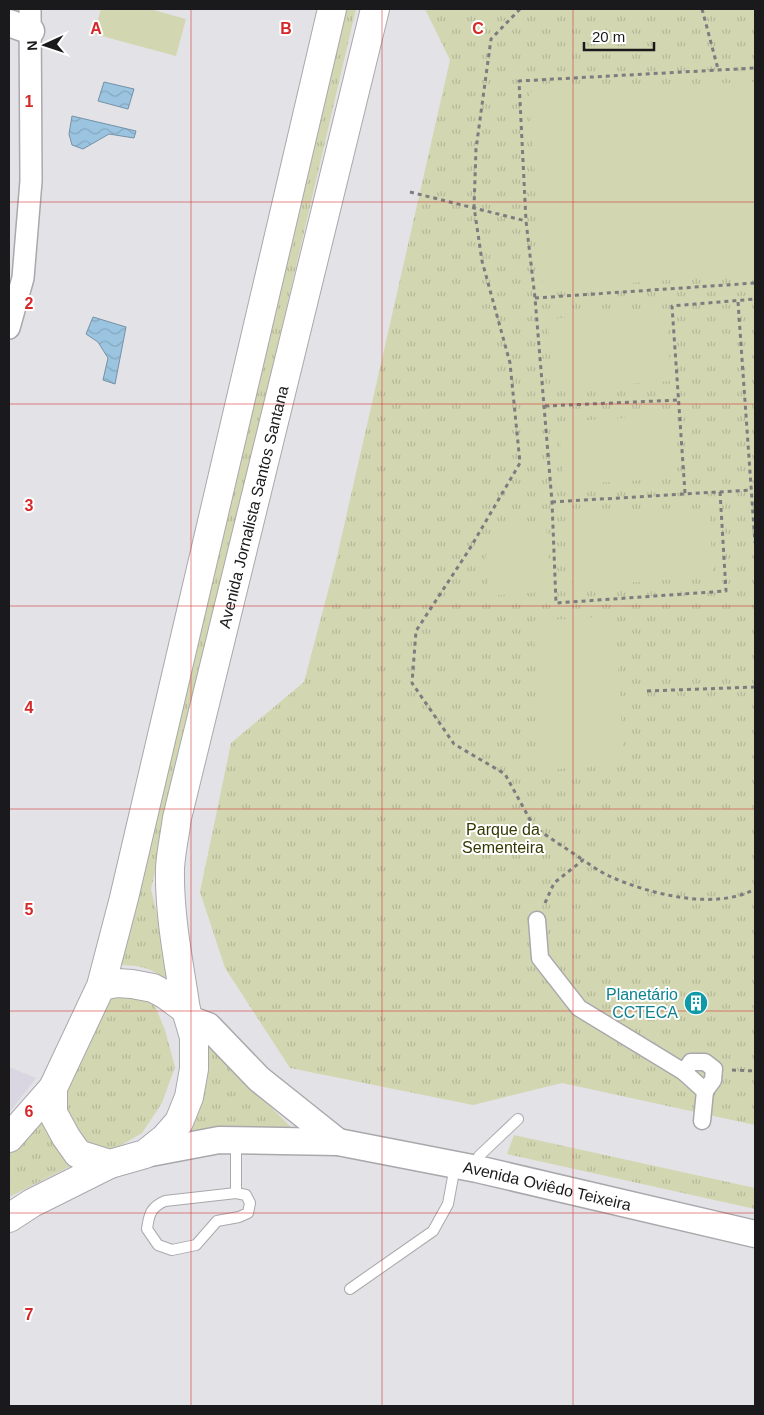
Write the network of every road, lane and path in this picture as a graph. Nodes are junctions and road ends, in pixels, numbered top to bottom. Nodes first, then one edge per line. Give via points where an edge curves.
1 (332, 9) edge
2 (375, 9) edge
3 (520, 9) edge
4 (702, 9) edge
5 (23, 21) edge
6 (755, 68) edge
7 (718, 69) junction
8 (410, 192) dead end
9 (474, 208) junction
10 (526, 221) junction
11 (16, 277) edge
12 (755, 283) edge
13 (535, 298) junction
14 (755, 299) edge
15 (738, 302) junction
16 (9, 328) edge
17 (679, 400) junction
18 (544, 406) junction
19 (751, 490) junction
20 (720, 492) junction
21 (685, 494) junction
22 (552, 502) junction
23 (755, 543) edge
24 (755, 687) edge
25 (647, 691) dead end
26 (583, 860) junction
27 (755, 890) edge
28 (537, 920) joint
29 (101, 986) junction
30 (188, 1015) junction
31 (53, 1088) junction
32 (518, 1119) dead end
33 (702, 1121) dead end
34 (9, 1138) edge
35 (236, 1140) junction
36 (338, 1142) junction
37 (145, 1154) junction
38 (110, 1164) junction
39 (466, 1167) junction
40 (236, 1193) junction
41 (9, 1218) edge
42 (755, 1234) edge
43 (350, 1289) dead end

1 - 29 main road
2 - 30 main road, Avenida Jornalista Santos Santana via 177,818 170,866 171,900
3 - 9 path via 491,39 476,149
4 - 7 path
5 - 11 street via 31,181
6 - 7 path
7 - 10 path via 519,81
8 - 9 path
9 - 10 path
9 - 26 path via 482,262 510,363 520,463 416,631 412,683 454,744 505,774 534,827
10 - 13 path
11 - 16 street
12 - 13 path
13 - 18 path
14 - 15 path
15 - 17 path via 672,306
15 - 19 path
17 - 18 path
17 - 21 path
18 - 22 path
19 - 20 path
19 - 23 path
20 - 21 path
20 - 22 path via 726,591 556,603
21 - 22 path
24 - 25 path
26 - 27 path via 608,876 664,895 726,900
26 - 28 path via 554,883
28 - 33 street via 540,958 579,1008 684,1072 705,1091
29 - 30 main road via 117,983 153,988
29 - 31 main road
30 - 36 street, Avenida Oviêdo Teixeira via 208,1026 259,1078
30 - 37 main road via 194,1037 194,1068 189,1097 179,1122
31 - 34 main road
31 - 38 main road via 53,1113 78,1154
32 - 39 lane
35 - 36 street, Avenida Oviêdo Teixeira
35 - 37 street, Avenida Oviêdo Teixeira via 219,1140
35 - 40 lane
36 - 39 street, Avenida Oviêdo Teixeira
37 - 38 main road
38 - 41 main road
39 - 42 street, Avenida Oviêdo Teixeira
39 - 43 lane via 433,1231
40 - 40 lane via 165,1201 149,1213 147,1228 158,1245 172,1250 196,1245 217,1221 240,1217 248,1212 250,1203 246,1195

